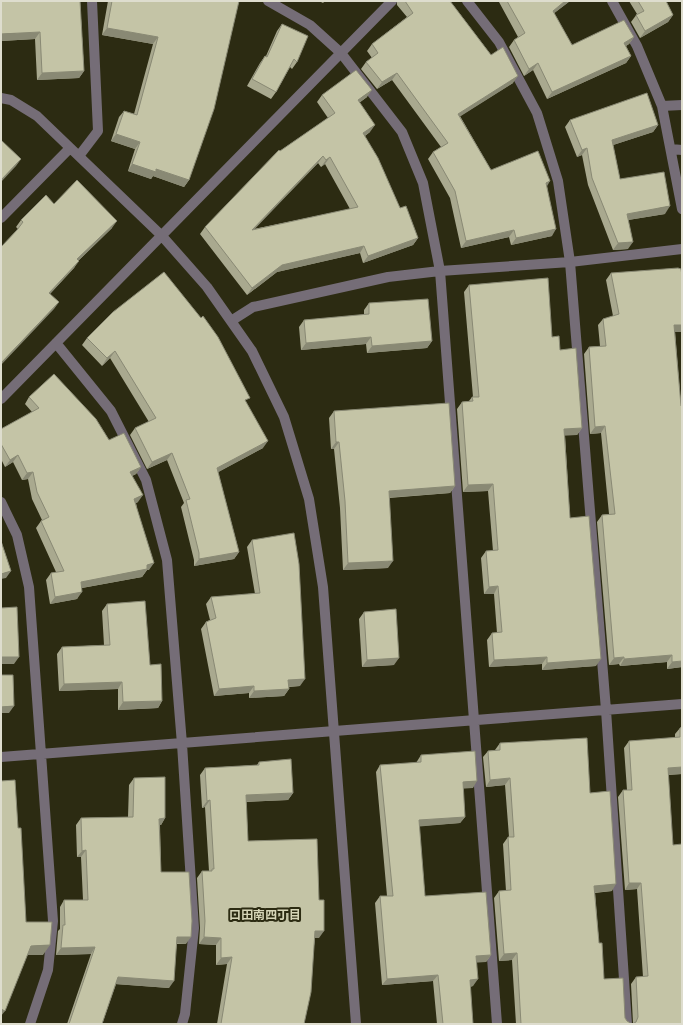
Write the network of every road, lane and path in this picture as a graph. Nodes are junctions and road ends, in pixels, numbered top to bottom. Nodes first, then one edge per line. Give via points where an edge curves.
1 (92, 1) edge
2 (268, 1) edge
3 (392, 1) edge
4 (467, 1) edge
5 (612, 1) edge
6 (341, 53) junction
7 (1, 98) edge
8 (682, 105) edge
9 (662, 106) junction
10 (70, 148) junction
11 (671, 149) junction
12 (682, 150) edge
13 (79, 156) junction
14 (682, 208) edge
15 (1, 218) edge
16 (162, 236) junction
17 (682, 249) edge
18 (570, 262) junction
19 (440, 271) junction
20 (231, 321) junction
21 (56, 343) junction
22 (1, 399) edge
23 (1, 502) edge
24 (682, 704) edge
25 (606, 710) junction
26 (474, 721) junction
27 (334, 732) junction
28 (182, 744) junction
29 (40, 754) junction
30 (1, 757) edge
31 (30, 1024) edge
32 (182, 1024) edge
33 (356, 1024) edge
34 (497, 1024) edge
35 (627, 1024) edge

1 - 13 street via 98,131
2 - 6 street via 310,25
3 - 6 street
4 - 18 street via 499,42 537,113 558,181
5 - 9 street via 636,46
6 - 16 street
6 - 19 street via 402,132 423,183
7 - 10 street via 11,100 37,116
8 - 9 street
9 - 11 street
10 - 13 street
10 - 15 street
11 - 12 street
11 - 14 street
13 - 16 street
16 - 20 street via 207,287
16 - 21 street
17 - 18 street
18 - 19 street
18 - 25 street
19 - 20 street via 388,277 261,306
19 - 26 street
20 - 27 street via 252,351 284,417 309,499 323,588
21 - 22 street
21 - 28 street via 111,411 146,480 167,560
23 - 29 street via 17,535 29,588
24 - 25 street
25 - 26 street
25 - 35 street
26 - 27 street
26 - 34 street
27 - 28 street
27 - 33 street
28 - 29 street
28 - 32 street via 194,928
29 - 30 street
29 - 31 street via 53,921 48,970

